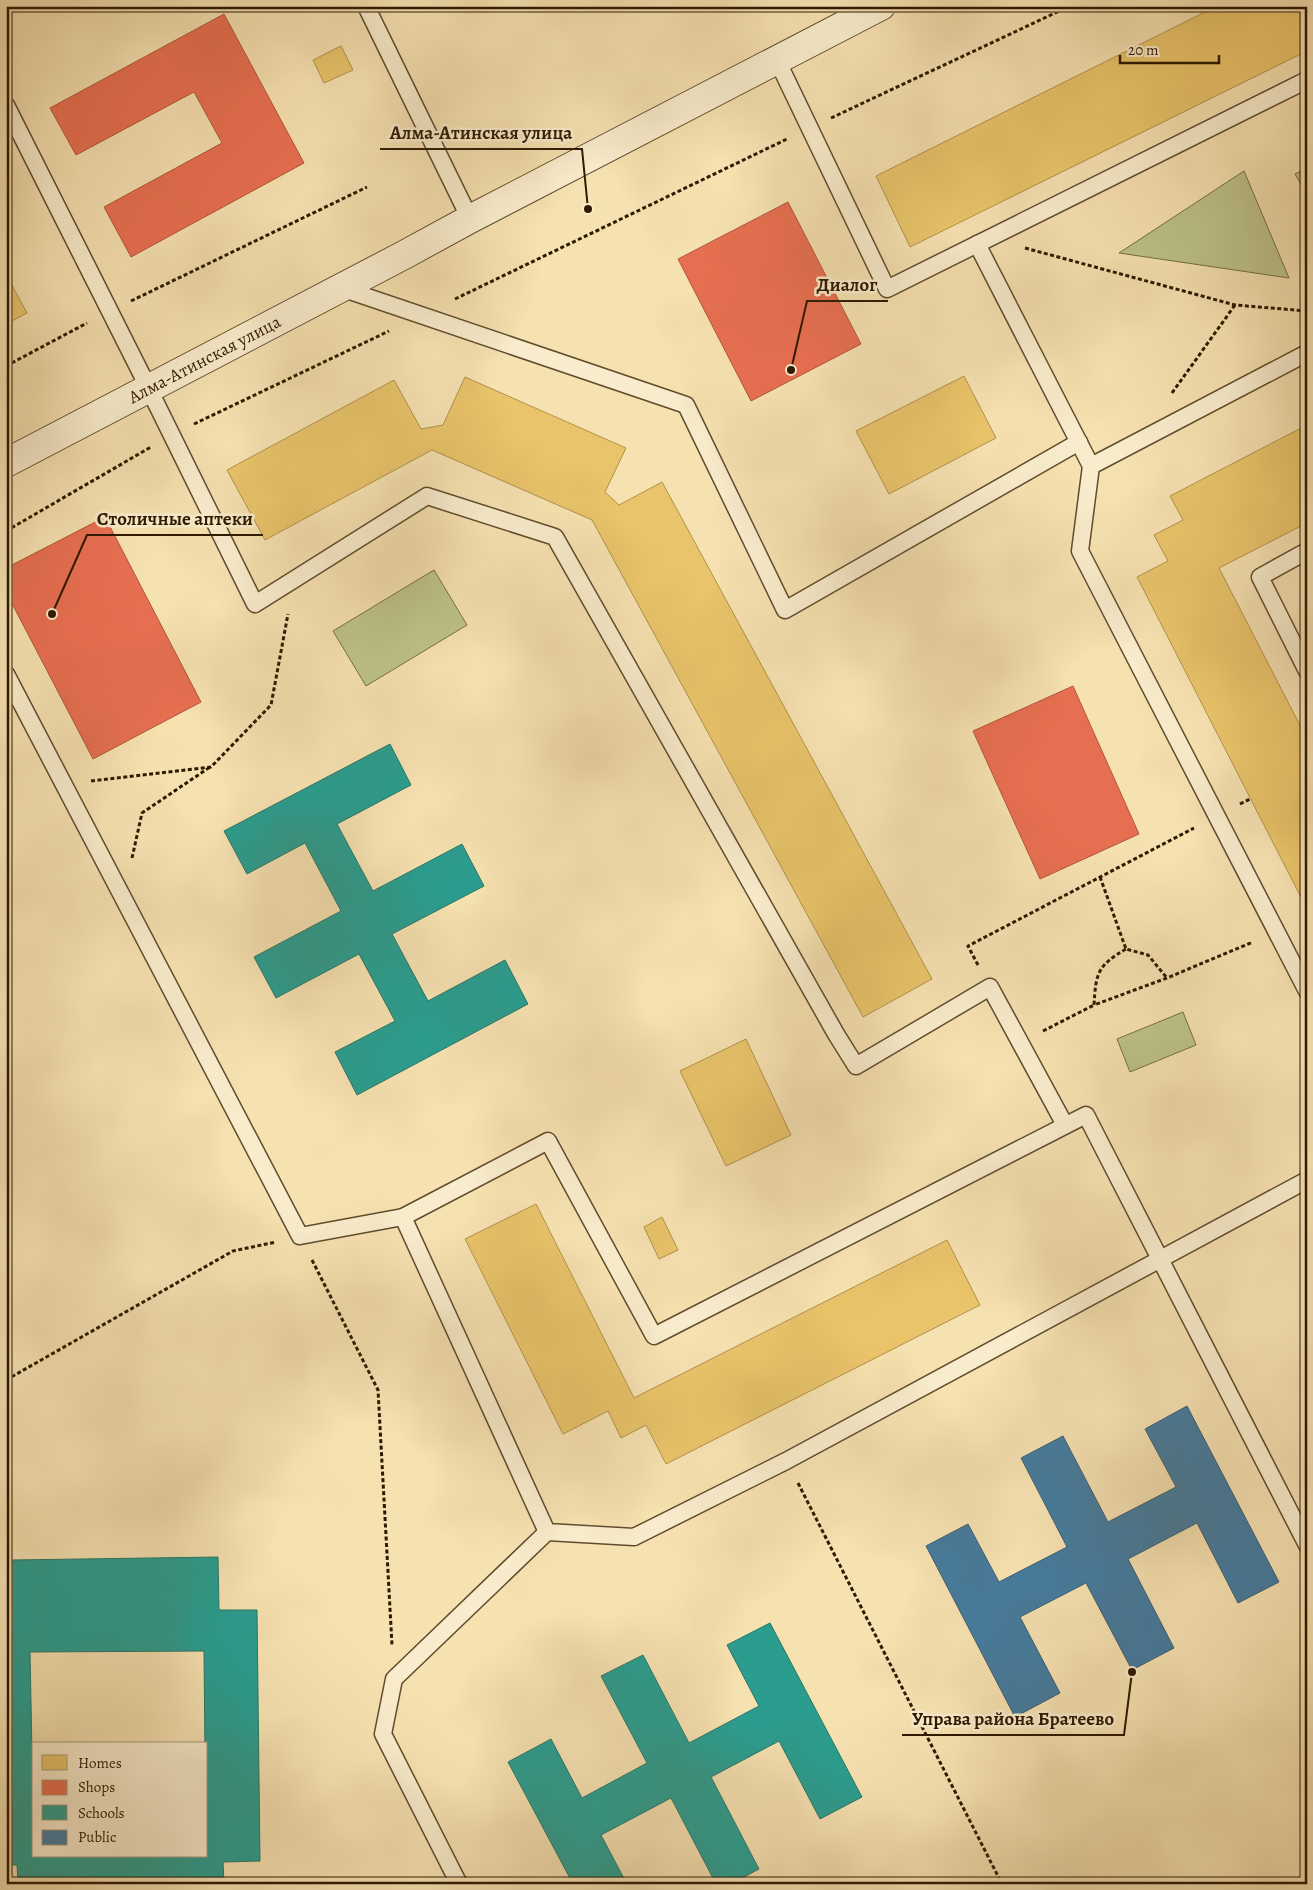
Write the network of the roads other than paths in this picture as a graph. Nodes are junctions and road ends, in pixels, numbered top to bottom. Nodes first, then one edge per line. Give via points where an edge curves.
1 (366, 6) edge
2 (881, 6) edge
3 (777, 60) junction
4 (1307, 80) edge
5 (6, 105) edge
6 (470, 219) junction
7 (983, 241) junction
8 (341, 288) junction
9 (1307, 354) edge
10 (149, 388) junction
11 (1079, 442) junction
12 (6, 463) edge
13 (1091, 466) junction
14 (1307, 551) edge
15 (1307, 671) edge
16 (6, 674) edge
17 (1307, 991) edge
18 (1065, 1125) junction
19 (1307, 1180) edge
20 (403, 1217) junction
21 (1160, 1258) junction
22 (547, 1532) junction
23 (1307, 1545) edge
24 (459, 1884) edge

1 - 6 lane
2 - 3 street, Алма-Атинская улица
3 - 6 street, Алма-Атинская улица
3 - 7 lane via 887,289
4 - 7 lane
5 - 10 lane
6 - 8 street, Алма-Атинская улица
7 - 11 lane
8 - 10 street, Алма-Атинская улица
8 - 11 lane via 686,405 785,610
9 - 13 lane
10 - 12 street, Алма-Атинская улица
10 - 18 lane via 255,604 427,496 555,537 856,1066 990,987
11 - 13 lane
13 - 17 lane via 1080,551
14 - 15 lane via 1260,576
16 - 20 lane via 300,1236
18 - 20 lane via 654,1336 548,1141
18 - 21 lane via 1086,1115
19 - 21 lane
20 - 22 lane
21 - 22 lane via 786,1461 634,1537
21 - 23 lane
22 - 24 lane via 394,1680 383,1734

